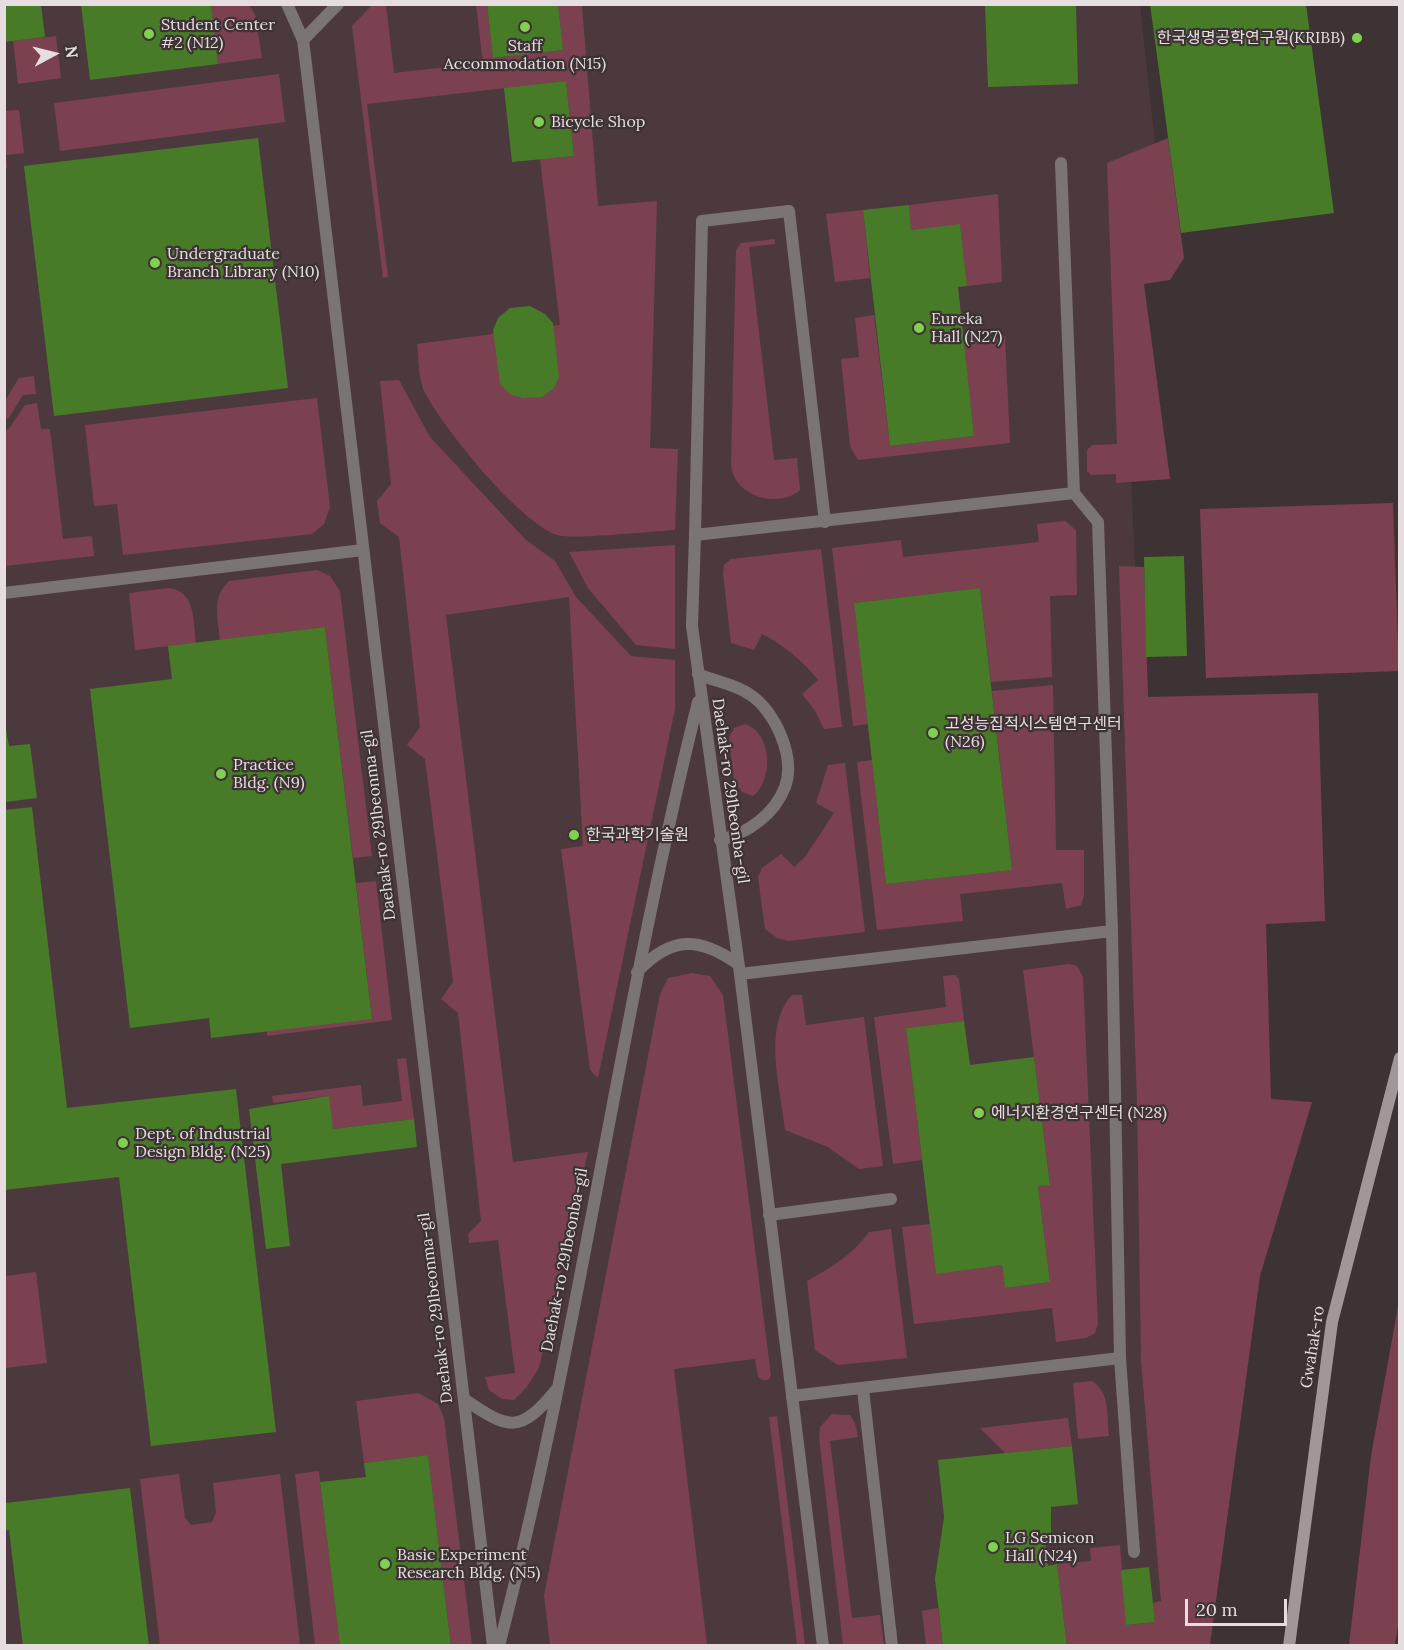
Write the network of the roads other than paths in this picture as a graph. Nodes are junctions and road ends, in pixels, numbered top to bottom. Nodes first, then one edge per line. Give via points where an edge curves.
1 (286, 4) edge
2 (338, 4) edge
3 (303, 40) junction
4 (1061, 163) dead end
5 (1074, 493) junction
6 (825, 522) junction
7 (695, 535) junction
8 (363, 550) junction
9 (4, 593) edge
10 (698, 674) junction
11 (700, 693) junction
12 (720, 840) junction
13 (1112, 931) junction
14 (739, 969) junction
15 (637, 972) junction
16 (1400, 1058) edge
17 (891, 1199) dead end
18 (769, 1215) junction
19 (1120, 1358) junction
20 (862, 1389) junction
21 (556, 1390) junction
22 (792, 1396) junction
23 (464, 1400) junction
24 (1134, 1552) dead end
25 (493, 1646) edge
26 (499, 1646) edge
27 (823, 1646) edge
28 (892, 1646) edge
29 (1289, 1646) edge

1 - 3 street, Daehak-ro 291beonma-gil
2 - 3 street
3 - 8 street, Daehak-ro 291beonma-gil
4 - 5 street
5 - 6 street
5 - 13 street via 1098,522
6 - 7 street
6 - 7 street via 789,211 702,221
7 - 10 street via 692,626
8 - 9 street
8 - 23 street, Daehak-ro 291beonma-gil
10 - 11 street
10 - 12 street via 749,693 775,720 787,753 785,786 764,818 738,836
11 - 12 street, Daehak-ro 291beonba-gil
11 - 15 street, Daehak-ro 291beonba-gil via 667,825
12 - 14 street, Daehak-ro 291beonba-gil
13 - 14 street
13 - 19 street
14 - 15 street via 708,946 688,943 665,948
14 - 18 street, Daehak-ro 291beonba-gil
15 - 21 street, Daehak-ro 291beonba-gil
16 - 29 main road, Gwahak-ro via 1332,1322
17 - 18 street
18 - 22 street, Daehak-ro 291beonba-gil
19 - 20 street
19 - 24 street
20 - 22 street
20 - 28 street
21 - 23 street via 537,1413 514,1423 496,1419
21 - 26 street, Daehak-ro 291beonba-gil
22 - 27 street, Daehak-ro 291beonba-gil
23 - 25 street, Daehak-ro 291beonma-gil

